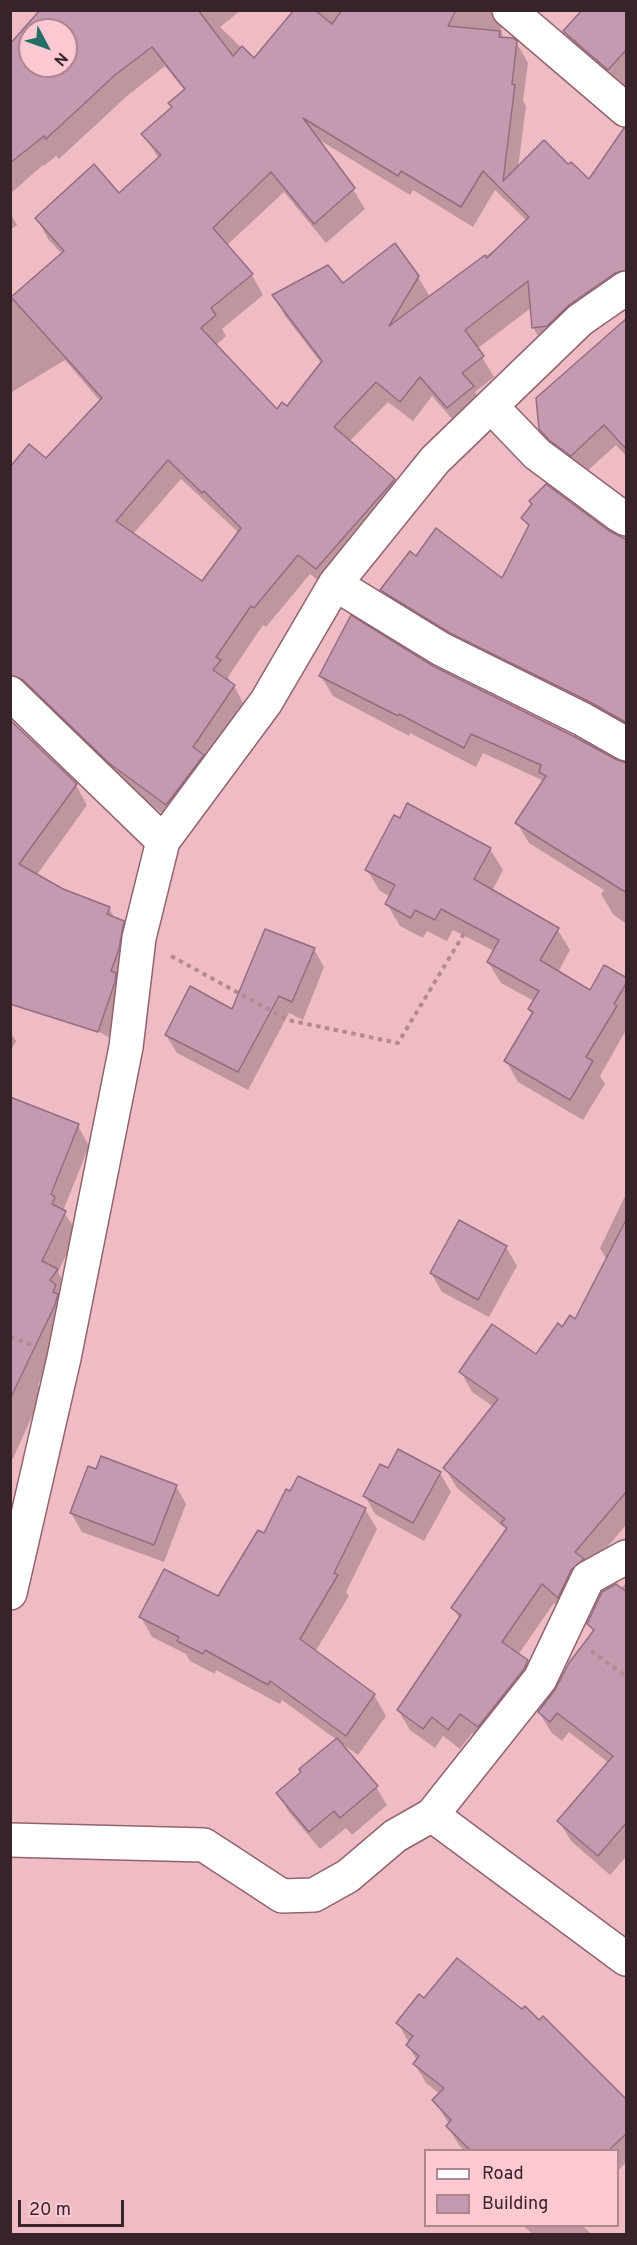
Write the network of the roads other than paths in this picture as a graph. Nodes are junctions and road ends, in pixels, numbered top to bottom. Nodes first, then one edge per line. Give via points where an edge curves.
1 (509, 10) edge
2 (627, 110) edge
3 (627, 288) edge
4 (491, 406) junction
5 (627, 519) edge
6 (335, 584) junction
7 (10, 693) edge
8 (627, 744) edge
9 (163, 841) junction
10 (627, 1557) edge
11 (10, 1593) edge
12 (432, 1815) junction
13 (10, 1840) edge
14 (627, 1959) edge

1 - 2 street
3 - 4 street via 580,320
4 - 5 street via 537,454
4 - 6 street via 435,460
6 - 8 street via 441,649
6 - 9 street via 266,702
7 - 9 street
9 - 11 street via 139,938 126,1047 64,1358
10 - 12 street via 588,1578 540,1679
12 - 13 street via 395,1836 348,1876 314,1895 282,1896 204,1845
12 - 14 street

